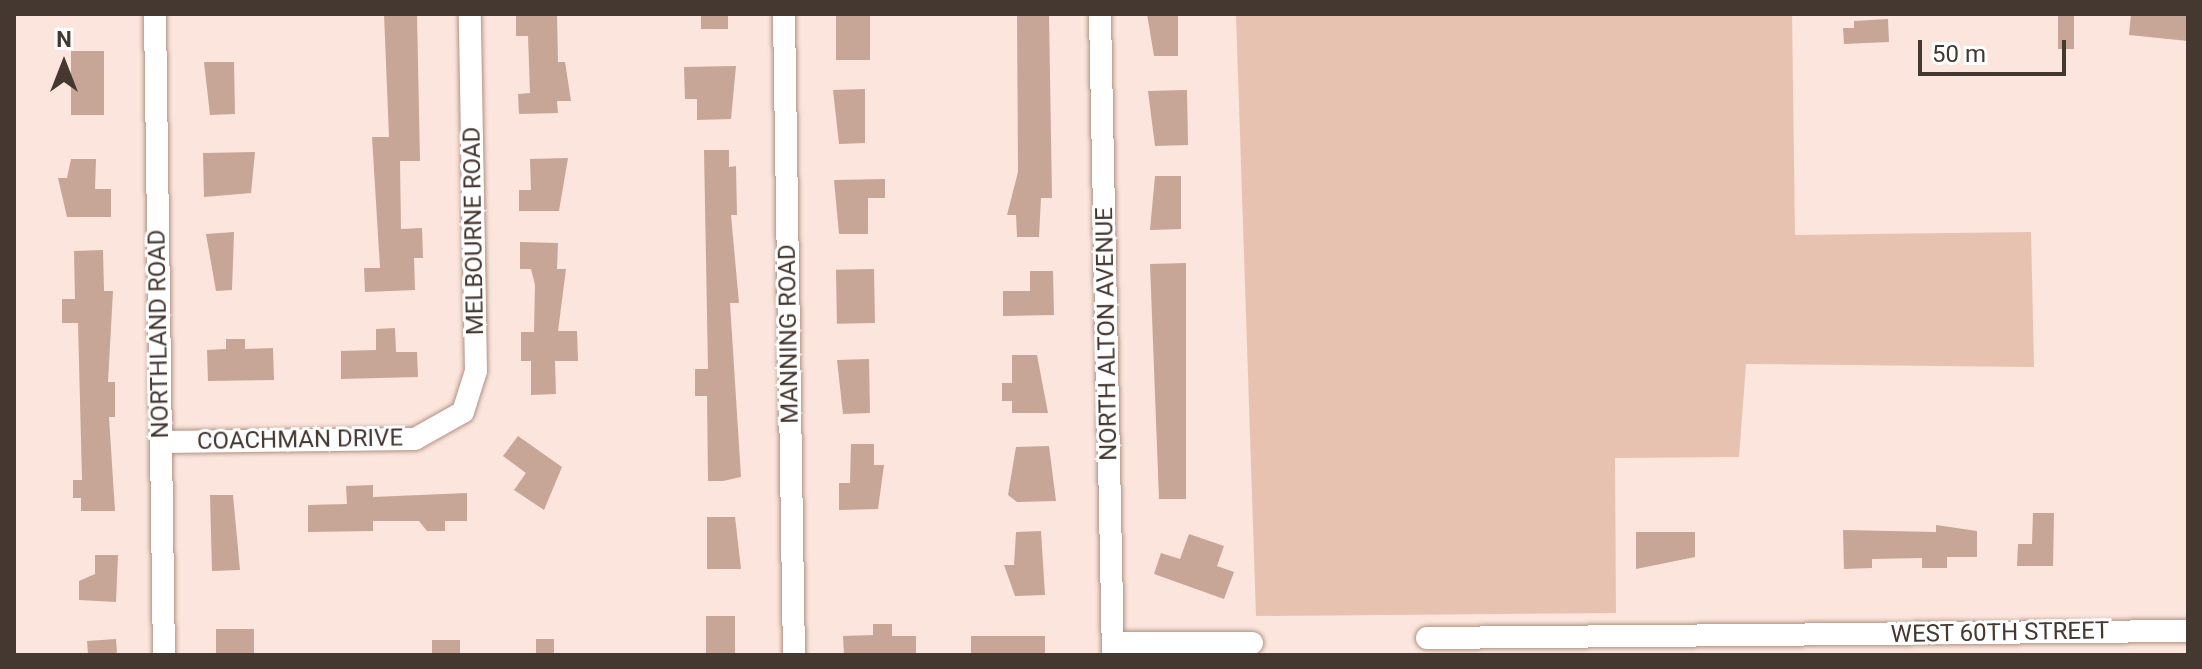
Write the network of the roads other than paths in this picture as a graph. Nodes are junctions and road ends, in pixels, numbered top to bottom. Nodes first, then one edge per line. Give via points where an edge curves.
1 (155, 14) edge
2 (470, 14) edge
3 (784, 14) edge
4 (1100, 14) edge
5 (437, 432) joint
6 (161, 442) junction
7 (2188, 631) edge
8 (1427, 638) dead end
9 (1252, 643) dead end
10 (1113, 649) edge
11 (164, 655) edge
12 (794, 655) edge

1 - 6 street, NORTHLAND ROAD
2 - 5 street, MELBOURNE ROAD via 476,371 463,412
3 - 12 street, MANNING ROAD
4 - 10 street, NORTH ALTON AVENUE
5 - 6 street, COACHMAN DRIVE via 415,439
6 - 11 street, NORTHLAND ROAD
7 - 8 street, WEST 60TH STREET
9 - 10 street

